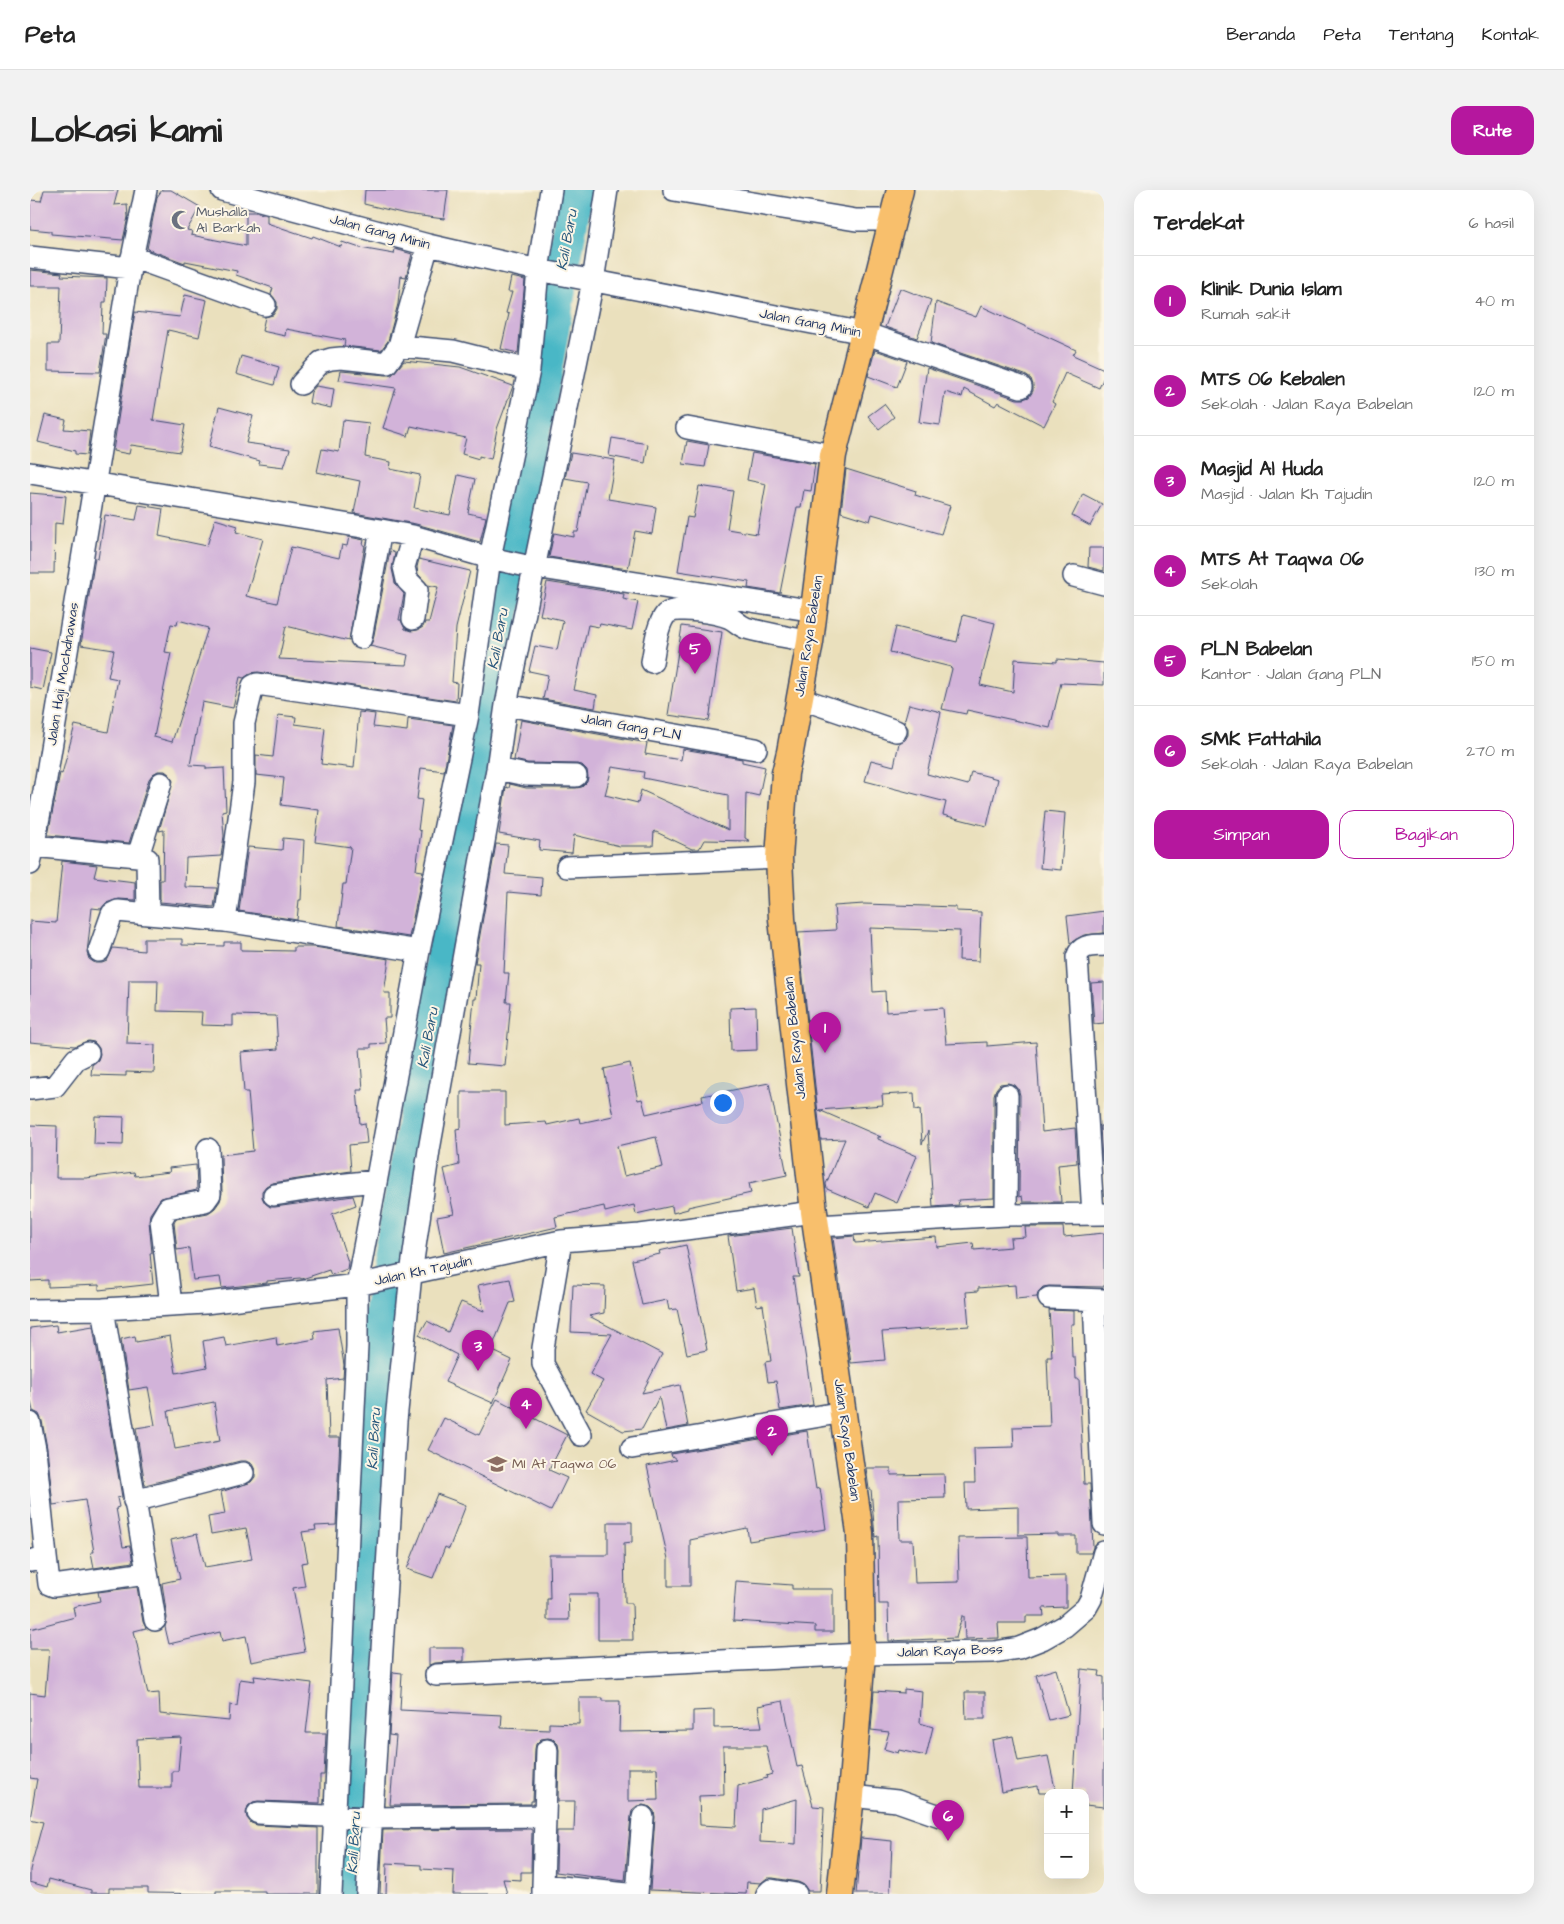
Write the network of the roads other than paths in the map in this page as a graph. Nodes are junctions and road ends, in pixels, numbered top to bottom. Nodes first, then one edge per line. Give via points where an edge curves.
1 (146, 190) edge
2 (222, 190) edge
3 (551, 190) edge
4 (606, 190) edge
5 (674, 190) edge
6 (900, 190) edge
7 (892, 220) junction
8 (428, 245) junction
9 (30, 257) edge
10 (131, 262) junction
11 (545, 271) junction
12 (588, 280) junction
13 (265, 305) dead end
14 (864, 332) junction
15 (399, 346) junction
16 (529, 370) junction
17 (301, 384) dead end
18 (1021, 387) dead end
19 (687, 428) dead end
20 (833, 455) junction
21 (30, 473) edge
22 (94, 484) junction
23 (381, 530) junction
24 (413, 536) junction
25 (512, 562) junction
26 (1074, 576) dead end
27 (1104, 584) edge
28 (815, 611) junction
29 (413, 619) dead end
30 (360, 638) dead end
31 (810, 642) junction
32 (652, 662) dead end
33 (800, 698) junction
34 (506, 705) junction
35 (468, 716) junction
36 (896, 731) dead end
37 (756, 749) dead end
38 (497, 769) junction
39 (576, 776) dead end
40 (160, 783) dead end
41 (37, 791) edge
42 (31, 855) edge
43 (138, 856) junction
44 (778, 858) junction
45 (567, 867) dead end
46 (148, 914) junction
47 (225, 921) junction
48 (1104, 946) edge
49 (99, 951) dead end
50 (420, 951) junction
51 (88, 1053) dead end
52 (30, 1088) edge
53 (1006, 1095) dead end
54 (208, 1149) dead end
55 (375, 1181) junction
56 (274, 1195) dead end
57 (1098, 1214) edge
58 (1006, 1216) junction
59 (815, 1219) junction
60 (561, 1241) junction
61 (404, 1276) junction
62 (365, 1284) junction
63 (1049, 1298) dead end
64 (1099, 1300) edge
65 (171, 1305) junction
66 (103, 1309) junction
67 (30, 1310) edge
68 (844, 1412) junction
69 (30, 1423) edge
70 (581, 1435) dead end
71 (632, 1448) dead end
72 (243, 1473) dead end
73 (134, 1501) junction
74 (1104, 1524) edge
75 (1104, 1552) edge
76 (38, 1559) edge
77 (146, 1573) junction
78 (155, 1620) dead end
79 (862, 1654) junction
80 (436, 1675) dead end
81 (547, 1750) dead end
82 (851, 1796) junction
83 (258, 1813) dead end
84 (335, 1816) junction
85 (545, 1816) junction
86 (940, 1816) dead end
87 (643, 1817) dead end
88 (371, 1818) junction
89 (543, 1890) edge
90 (331, 1894) edge
91 (367, 1894) edge
92 (627, 1894) edge
93 (637, 1894) edge
94 (766, 1894) edge
95 (796, 1894) edge
96 (840, 1894) edge

1 - 10 street, Jalan Haji Mochdnawas
2 - 8 street, Jalan Gang Minin
3 - 11 street
4 - 12 street
5 - 7 street via 856,220
6 - 7 main road, Jalan Raya Babelan
7 - 14 main road, Jalan Raya Babelan
8 - 11 street, Jalan Gang Minin
8 - 15 street
9 - 10 street
10 - 13 street
10 - 22 street, Jalan Haji Mochdnawas
11 - 12 street, Jalan Gang Minin
11 - 16 street
12 - 14 street, Jalan Gang Minin
12 - 25 street via 555,471
14 - 18 street, Jalan Gang Minin
14 - 20 main road, Jalan Raya Babelan
15 - 16 street via 453,351
15 - 17 street via 387,363 341,358 321,362
16 - 25 street
19 - 20 street
20 - 28 main road, Jalan Raya Babelan
21 - 22 street
22 - 23 street
22 - 41 street, Jalan Haji Mochdnawas
23 - 24 street
23 - 30 street
24 - 25 street
24 - 29 street via 404,567 407,580 417,592
25 - 28 street
25 - 34 street
25 - 35 street
26 - 27 street
28 - 31 main road, Jalan Raya Babelan
31 - 32 street via 744,627 718,614 672,610 659,630
31 - 33 main road, Jalan Raya Babelan
33 - 36 street
33 - 44 main road, Jalan Raya Babelan via 785,773
34 - 37 street, Jalan Gang PLN
34 - 38 street
35 - 47 street via 257,684 253,686 244,722 244,782
35 - 50 street
38 - 39 street via 526,775
38 - 61 street
40 - 43 street
41 - 42 street, Jalan Haji Mochdnawas
42 - 43 street
43 - 46 street via 147,859
44 - 45 street
44 - 59 main road, Jalan Raya Babelan
46 - 47 street
46 - 49 street via 118,911 112,914
47 - 50 street
48 - 57 street via 1086,947 1077,957
50 - 55 street
51 - 52 street via 76,1059 55,1086
53 - 58 street
54 - 65 street via 208,1198 168,1208 161,1220
55 - 56 street
55 - 62 street
57 - 58 street, Jalan Kh Tajudin
58 - 59 street, Jalan Kh Tajudin
59 - 60 street, Jalan Kh Tajudin
59 - 68 main road, Jalan Raya Babelan
60 - 61 street, Jalan Kh Tajudin
60 - 70 street via 543,1364
61 - 62 street, Jalan Kh Tajudin
61 - 88 street
62 - 65 street, Jalan Kh Tajudin
62 - 84 street via 357,1346
63 - 64 street
64 - 74 street
65 - 66 street, Jalan Kh Tajudin
66 - 67 street, Jalan Kh Tajudin
66 - 73 street
68 - 71 street
68 - 79 main road, Jalan Raya Babelan via 860,1533
69 - 76 street via 35,1449
72 - 73 street
73 - 77 street
75 - 79 street, Jalan Raya Boss via 1086,1608 1065,1626 1042,1639 1019,1648 994,1652
76 - 77 street via 49,1584 54,1586
77 - 78 street
79 - 80 street, Jalan Raya Boss
79 - 82 main road, Jalan Raya Babelan
81 - 85 street
82 - 86 street via 897,1801
82 - 96 main road, Jalan Raya Babelan
83 - 84 street
84 - 88 street
84 - 90 street
85 - 88 street
85 - 89 street
87 - 93 street
88 - 91 street
89 - 92 street
94 - 95 street via 774,1890

